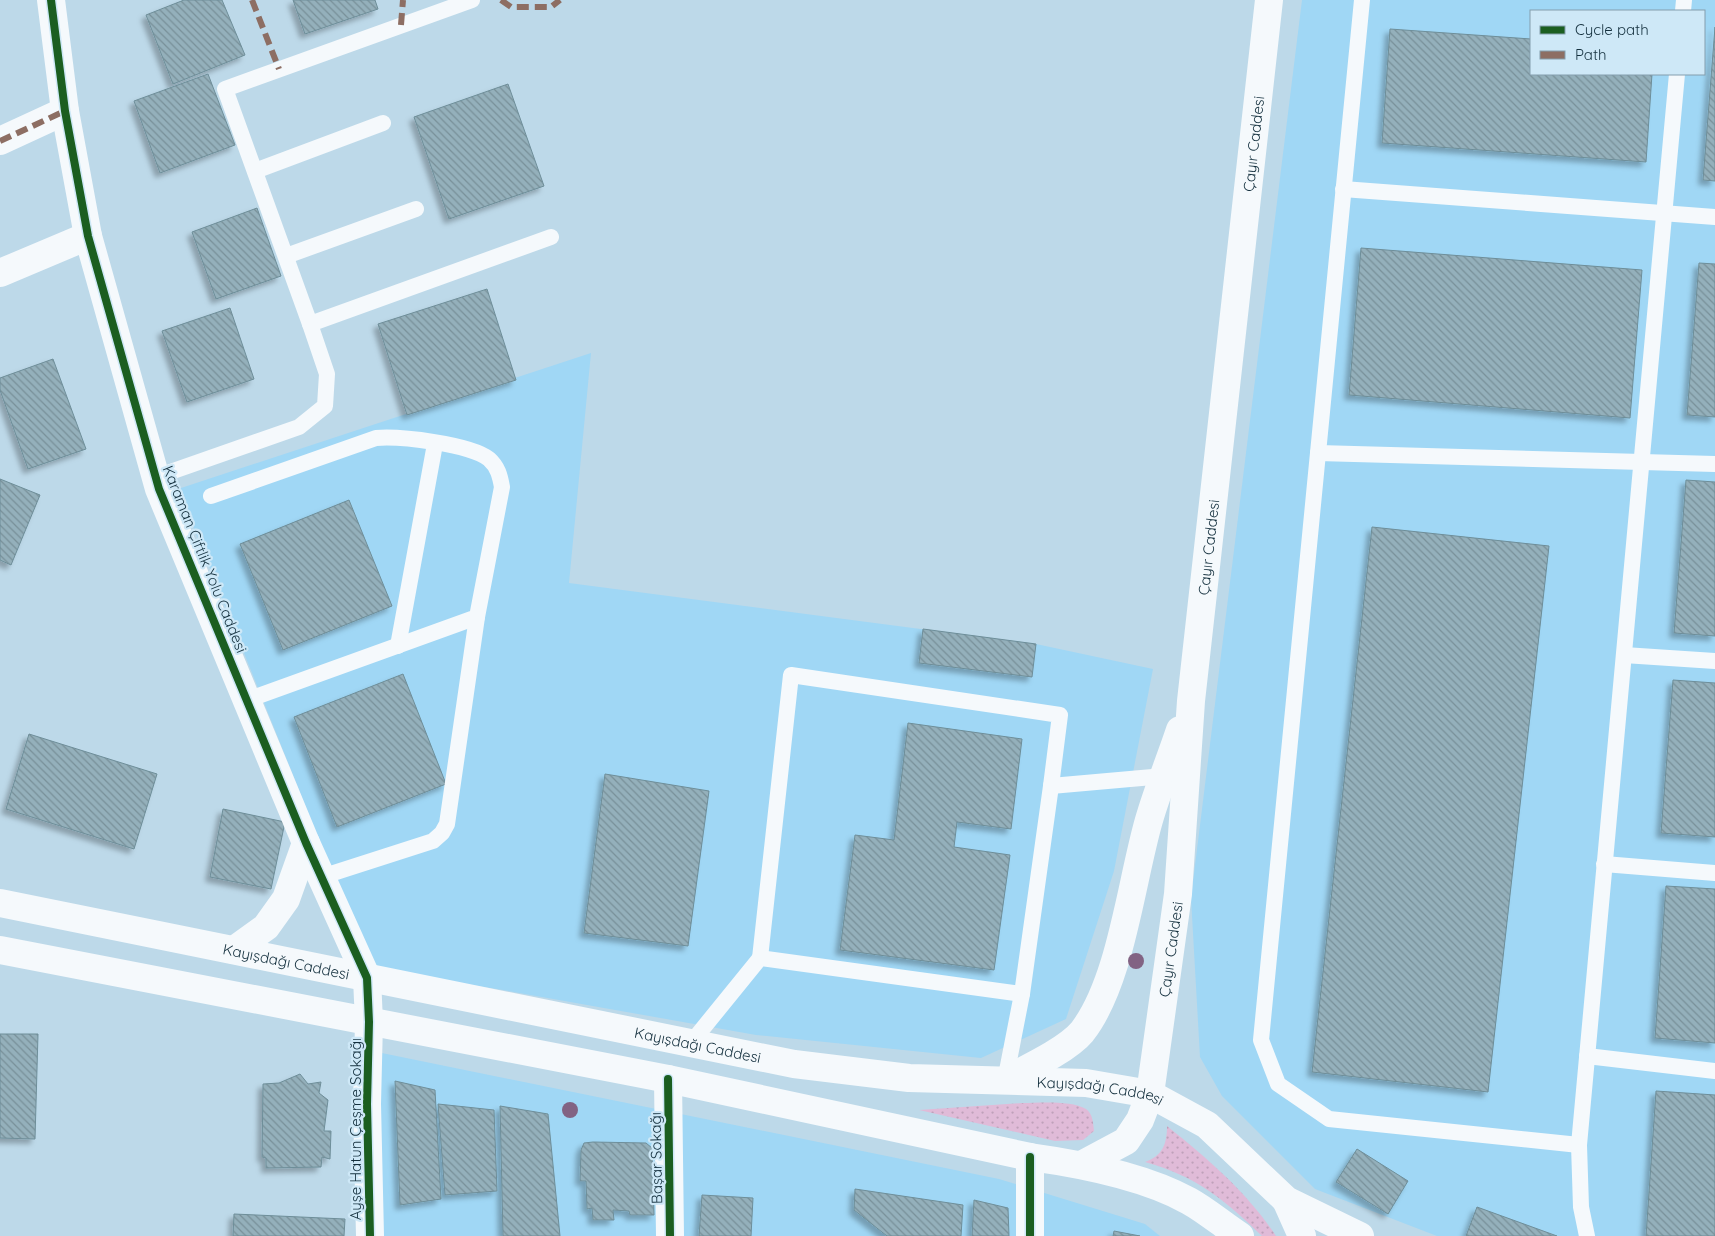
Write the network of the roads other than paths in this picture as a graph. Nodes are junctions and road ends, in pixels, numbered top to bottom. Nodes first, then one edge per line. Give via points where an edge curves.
1 (51, 0) edge
2 (472, 0) edge
3 (1269, 0) edge
4 (1362, 0) edge
5 (1677, 75) edge
6 (65, 111) junction
7 (384, 123) dead end
8 (0, 141) edge
9 (255, 171) junction
10 (1343, 189) junction
11 (416, 209) dead end
12 (1664, 213) junction
13 (1715, 217) edge
14 (88, 236) junction
15 (551, 237) dead end
16 (286, 256) junction
17 (0, 273) edge
18 (310, 324) junction
19 (435, 444) junction
20 (1318, 453) junction
21 (1641, 462) junction
22 (1715, 464) edge
23 (156, 477) junction
24 (210, 496) dead end
25 (477, 616) junction
26 (398, 646) junction
27 (1624, 655) junction
28 (1715, 661) edge
29 (247, 700) junction
30 (1191, 701) junction
31 (1164, 776) junction
32 (1051, 786) junction
33 (306, 843) junction
34 (1604, 864) junction
35 (1715, 872) edge
36 (321, 877) junction
37 (0, 903) edge
38 (0, 950) edge
39 (234, 950) junction
40 (760, 958) junction
41 (367, 978) junction
42 (1022, 994) junction
43 (369, 1022) junction
44 (691, 1043) junction
45 (1587, 1056) junction
46 (1715, 1071) edge
47 (668, 1079) junction
48 (1005, 1080) junction
49 (1150, 1094) junction
50 (1579, 1145) junction
51 (1030, 1156) junction
52 (1083, 1164) junction
53 (1286, 1200) junction
54 (370, 1236) edge
55 (670, 1236) edge
56 (1030, 1236) edge
57 (1240, 1236) edge
58 (1302, 1236) edge
59 (1360, 1236) edge
60 (1587, 1236) edge

1 - 6 main road, Karaman Çiftlik Yolu Caddesi
2 - 9 lane via 225,89
3 - 30 main road, Çayır Caddesi
4 - 10 lane
5 - 12 lane
6 - 8 main road
6 - 14 main road, Karaman Çiftlik Yolu Caddesi
7 - 9 lane
9 - 16 lane
10 - 12 lane
10 - 20 lane
11 - 16 lane
12 - 13 lane
12 - 21 lane
14 - 17 main road
14 - 23 main road, Karaman Çiftlik Yolu Caddesi
15 - 18 lane
16 - 18 lane
18 - 23 lane via 327,374 325,406 299,427
19 - 24 lane via 409,438 376,438
19 - 25 lane via 476,452 499,471 502,487
19 - 26 lane
20 - 21 lane
20 - 50 lane via 1261,1040 1278,1084 1329,1119
21 - 22 lane
21 - 27 lane
23 - 29 main road, Karaman Çiftlik Yolu Caddesi
25 - 26 lane
25 - 36 lane via 447,824 442,833 433,841
26 - 29 lane
27 - 28 lane
27 - 34 lane
29 - 33 main road, Karaman Çiftlik Yolu Caddesi
30 - 31 main road
30 - 49 main road, Çayır Caddesi via 1178,894
31 - 32 lane
31 - 48 main road via 1149,820 1113,967 1100,1001 1081,1033 1033,1066
32 - 40 lane via 1060,715 792,675
32 - 42 lane
33 - 36 main road, Karaman Çiftlik Yolu Caddesi
33 - 39 main road via 286,899 266,927
34 - 35 lane
34 - 45 lane
36 - 41 main road, Karaman Çiftlik Yolu Caddesi
37 - 39 main road, Kayışdağı Caddesi
38 - 43 main road
39 - 41 main road, Kayışdağı Caddesi
40 - 42 lane
40 - 44 lane
41 - 43 main road, Karaman Çiftlik Yolu Caddesi
41 - 44 main road, Kayışdağı Caddesi
42 - 48 lane
43 - 47 main road
43 - 54 main road, Ayşe Hatun Çeşme Sokağı
44 - 48 main road, Kayışdağı Caddesi via 794,1064 908,1078
45 - 46 lane
45 - 50 lane
47 - 51 main road
47 - 55 main road, Başar Sokağı
48 - 49 main road, Kayışdağı Caddesi via 1086,1084
49 - 52 main road, Çayır Caddesi via 1140,1120 1126,1140
49 - 53 main road, Kayışdağı Caddesi via 1208,1125
50 - 60 lane via 1581,1207
51 - 52 main road
51 - 56 main road
52 - 57 main road via 1189,1201
53 - 58 main road
53 - 59 main road, Kayışdağı Caddesi

